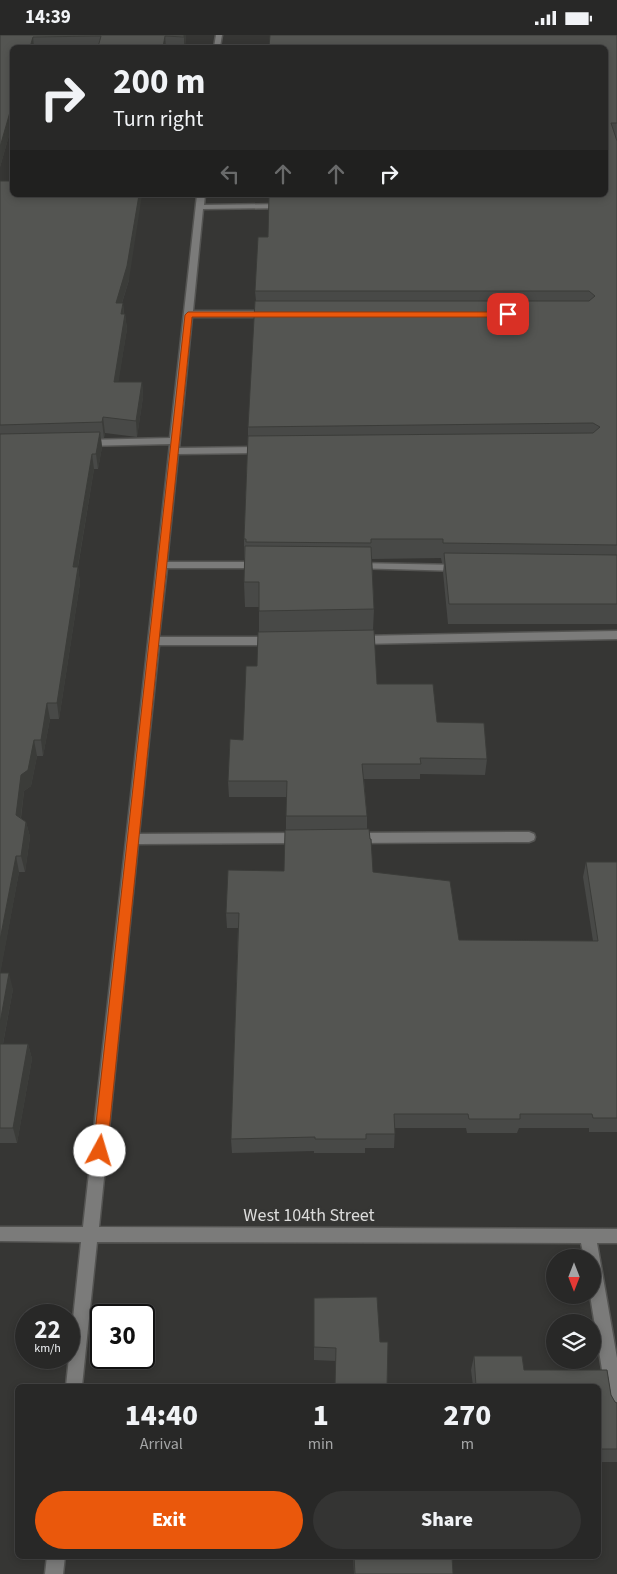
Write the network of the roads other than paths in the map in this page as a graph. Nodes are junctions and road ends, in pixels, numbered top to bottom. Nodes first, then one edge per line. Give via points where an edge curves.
1 (201, 201) edge
2 (291, 206) edge
3 (188, 315) junction
4 (282, 315) edge
5 (78, 443) edge
6 (175, 446) junction
7 (273, 450) edge
8 (162, 565) junction
9 (273, 565) edge
10 (341, 566) edge
11 (467, 568) edge
12 (617, 635) edge
13 (348, 640) edge
14 (154, 641) junction
15 (288, 641) edge
16 (529, 837) dead end
17 (312, 838) edge
18 (341, 838) edge
19 (133, 839) junction
20 (0, 1234) edge
21 (91, 1234) junction
22 (588, 1236) junction
23 (617, 1236) edge
24 (590, 1249) edge
25 (600, 1304) edge
26 (74, 1384) edge
27 (617, 1407) edge
28 (56, 1559) edge
29 (54, 1574) edge

1 - 2 street
1 - 3 street
3 - 4 street
3 - 6 street
5 - 6 street
6 - 7 street
6 - 8 street
8 - 9 street
8 - 14 street
10 - 11 street
12 - 13 street
14 - 15 street
14 - 19 street
16 - 18 street
17 - 19 street
19 - 21 street
20 - 21 street, West 104th Street
21 - 22 street, West 104th Street
21 - 26 street
22 - 23 street, West 104th Street
22 - 24 street
25 - 27 street
28 - 29 street

